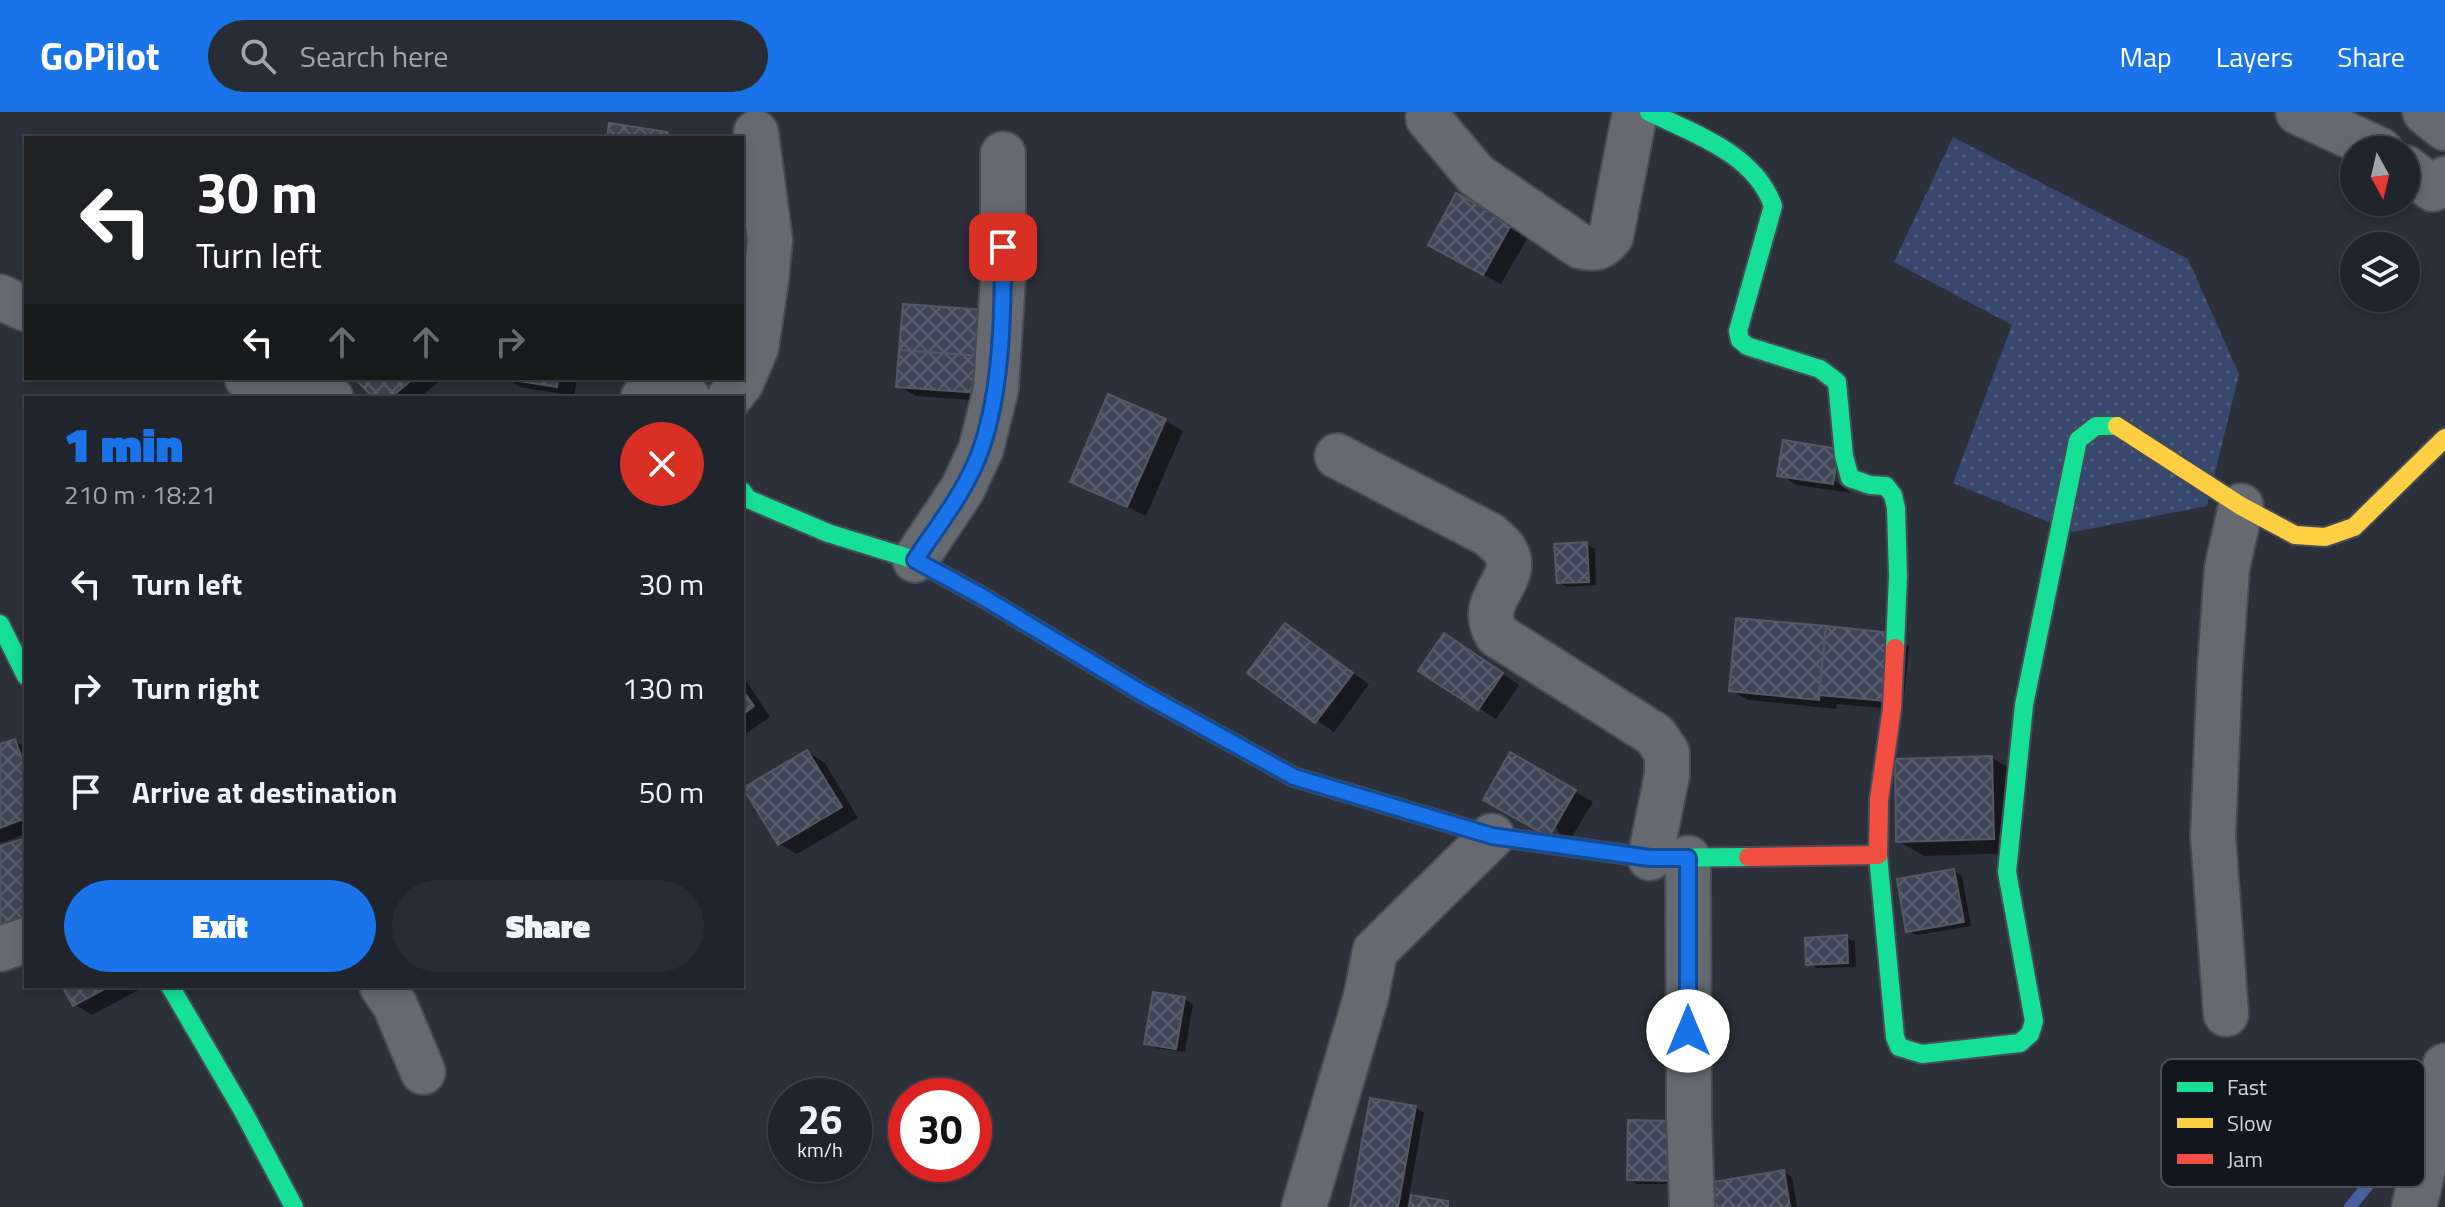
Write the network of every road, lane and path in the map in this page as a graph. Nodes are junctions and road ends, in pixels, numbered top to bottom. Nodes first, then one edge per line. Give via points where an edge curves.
1 (1635, 112) edge
2 (1649, 112) edge
3 (2298, 112) edge
4 (2425, 112) edge
5 (1428, 118) dead end
6 (2445, 128) edge
7 (756, 133) dead end
8 (2350, 136) edge
9 (1003, 154) dead end
10 (0, 297) edge
11 (24, 308) edge
12 (744, 376) edge
13 (255, 380) edge
14 (323, 396) edge
15 (652, 396) edge
16 (682, 396) edge
17 (2445, 438) edge
18 (1337, 456) dead end
19 (744, 494) edge
20 (2241, 506) junction
21 (915, 560) junction
22 (0, 624) edge
23 (24, 672) edge
24 (1492, 836) junction
25 (1878, 855) junction
26 (1669, 858) junction
27 (24, 941) edge
28 (0, 949) edge
29 (383, 988) edge
30 (184, 991) edge
31 (2226, 1014) dead end
32 (423, 1072) dead end
33 (2442, 1084) edge
34 (2425, 1159) edge
35 (2419, 1187) edge
36 (294, 1207) edge
37 (1304, 1207) edge
38 (1692, 1207) edge
39 (2414, 1207) edge

1 - 5 street via 1611,236 1592,250 1476,175
2 - 25 street via 1744,161 1771,194 1773,206 1738,331 1740,340 1820,369 1837,382 1850,478 1886,486 1893,495 1898,576
3 - 8 street
4 - 6 street
7 - 12 street via 770,240 756,348
9 - 21 street via 996,389 981,449 962,490
10 - 11 street
13 - 14 street
15 - 16 street
17 - 20 street via 2354,527 2325,537 2295,535
18 - 26 street via 1490,535 1505,549 1510,563 1507,579 1490,620 1497,635 1655,735 1667,753
19 - 21 street via 828,533
20 - 25 street via 2119,427 2089,427 2078,440 2024,705 2007,872 2034,1021 2020,1043 1922,1054 1899,1047
20 - 31 street via 2227,568 2213,836
21 - 24 street via 1294,777
22 - 23 street
24 - 26 street
24 - 37 street via 1375,951
25 - 26 street
26 - 38 street
27 - 28 street
29 - 32 street
30 - 36 street
33 - 34 street
35 - 39 street

